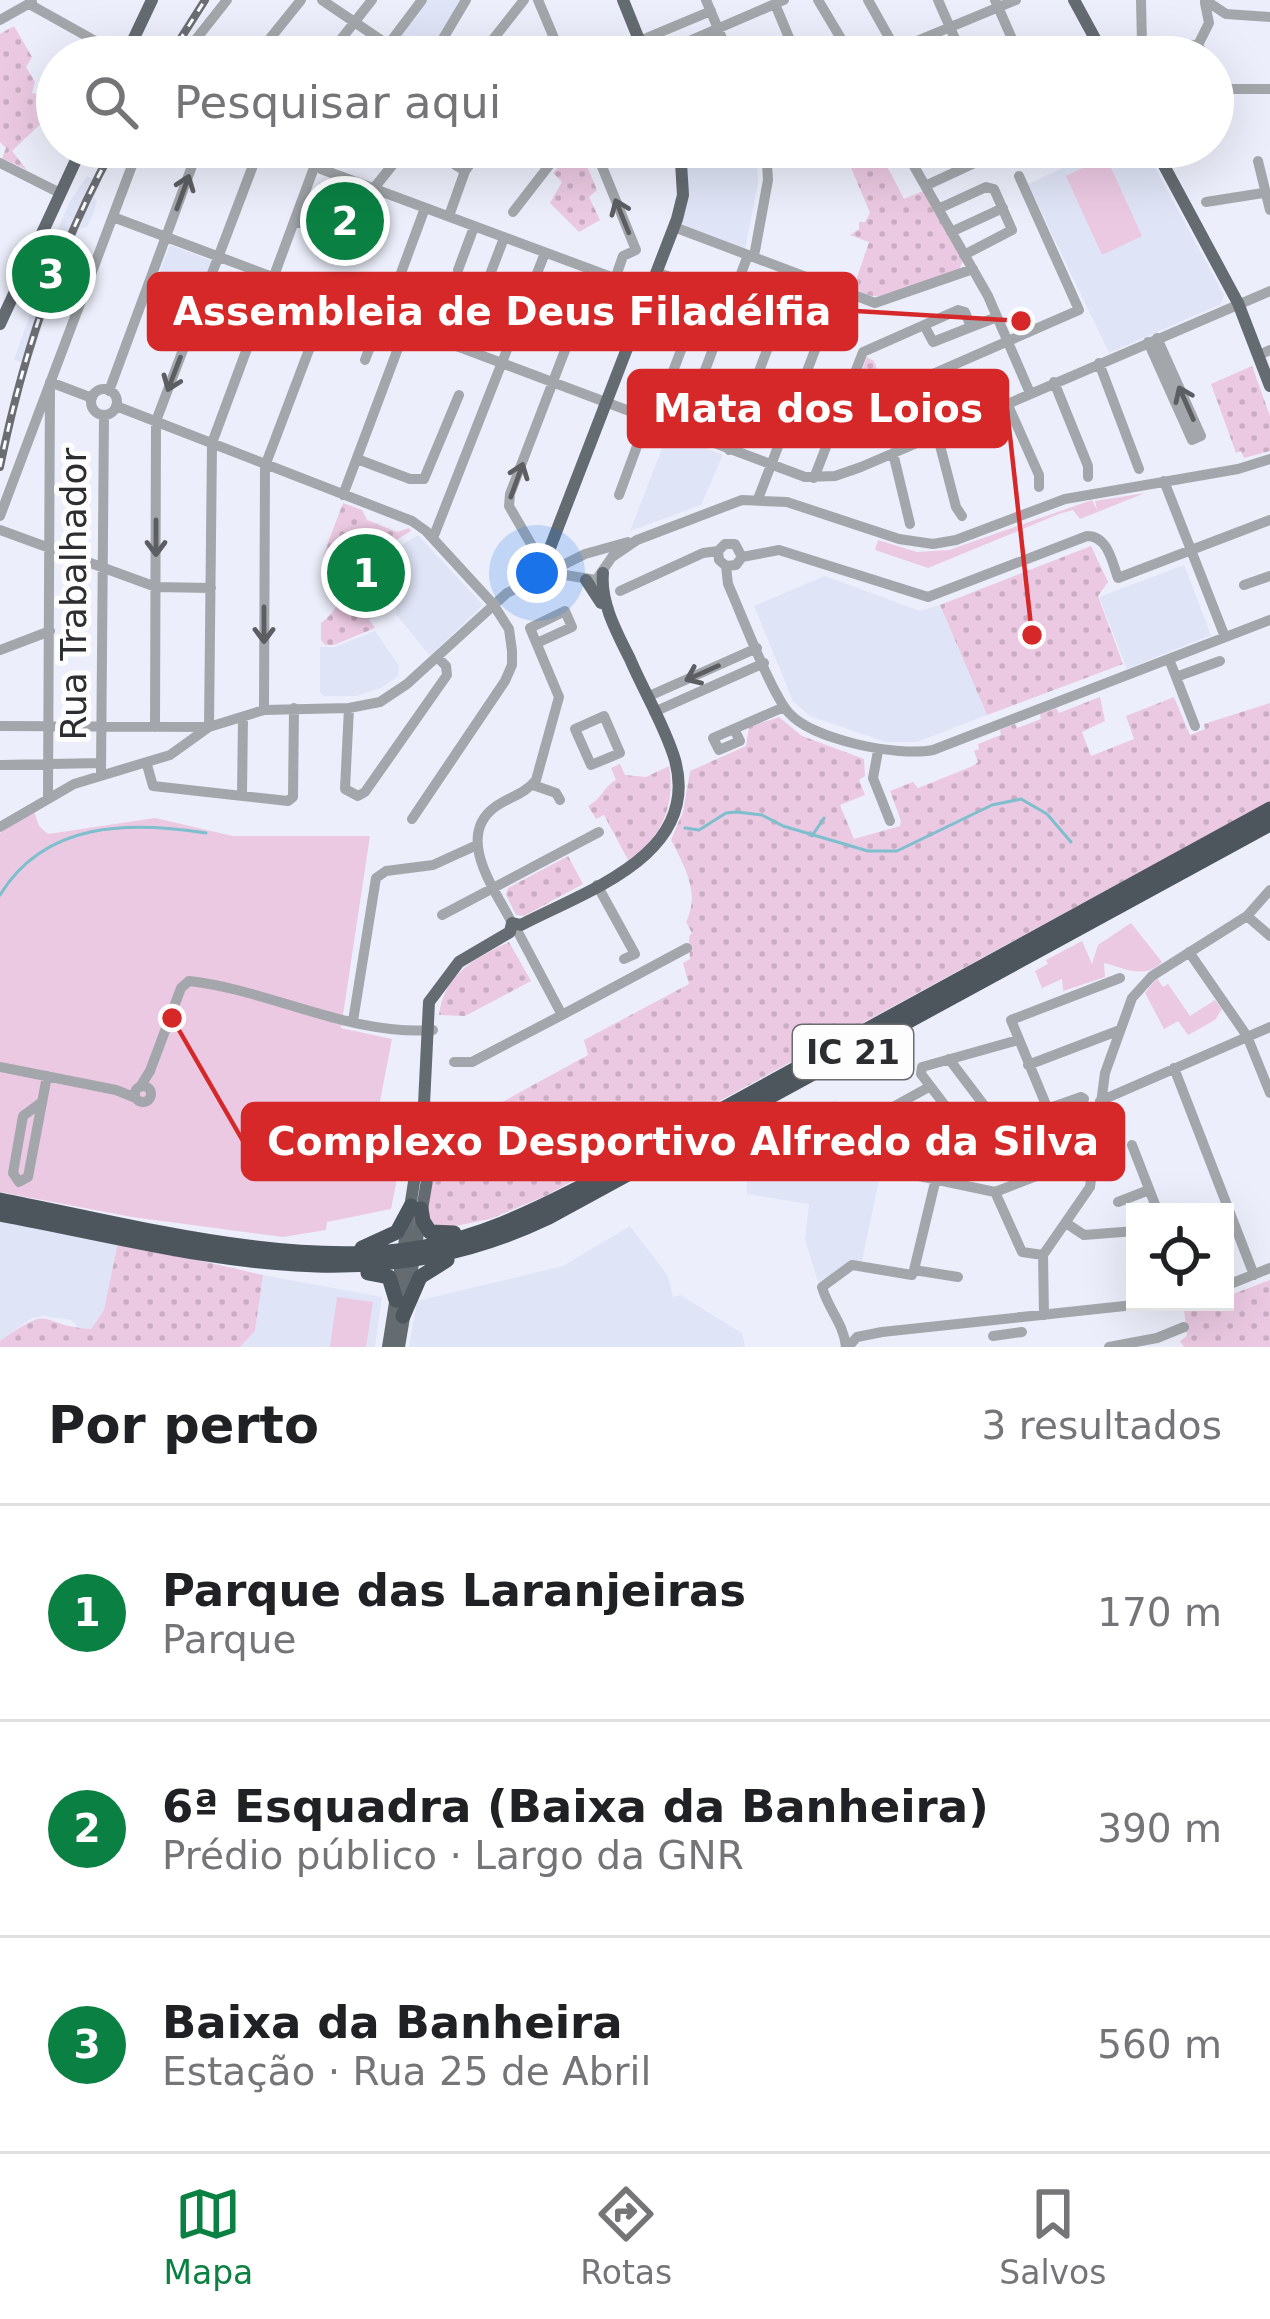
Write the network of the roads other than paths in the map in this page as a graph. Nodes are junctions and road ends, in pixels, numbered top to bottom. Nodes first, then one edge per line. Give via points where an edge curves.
1 (151, 0) edge
2 (227, 0) edge
3 (302, 0) edge
4 (322, 0) edge
5 (372, 0) edge
6 (422, 0) edge
7 (466, 0) edge
8 (524, 0) edge
9 (538, 0) edge
10 (623, 0) edge
11 (818, 0) edge
12 (868, 0) edge
13 (938, 0) edge
14 (1016, 0) edge
15 (1073, 0) edge
16 (1141, 0) edge
17 (1204, 0) edge
18 (32, 2) edge
19 (780, 2) edge
20 (996, 4) edge
21 (708, 6) edge
22 (1236, 17) junction
23 (1270, 17) edge
24 (0, 20) edge
25 (354, 22) junction
26 (1209, 23) junction
27 (950, 27) junction
28 (718, 28) junction
29 (89, 36) edge
30 (135, 36) edge
31 (199, 36) edge
32 (272, 36) edge
33 (343, 36) edge
34 (374, 36) edge
35 (394, 36) edge
36 (445, 36) edge
37 (496, 36) edge
38 (553, 36) edge
39 (638, 36) edge
40 (650, 36) edge
41 (699, 36) edge
42 (721, 36) edge
43 (791, 36) edge
44 (839, 36) edge
45 (888, 36) edge
46 (932, 36) edge
47 (954, 36) edge
48 (1010, 36) edge
49 (1093, 36) edge
50 (1142, 36) edge
51 (1202, 36) edge
52 (1234, 89) edge
53 (1270, 89) edge
54 (1258, 161) dead end
55 (0, 163) edge
56 (72, 168) edge
57 (131, 168) edge
58 (191, 168) edge
59 (252, 168) edge
60 (315, 168) edge
61 (324, 168) edge
62 (390, 168) edge
63 (460, 168) edge
64 (469, 168) edge
65 (546, 168) edge
66 (603, 168) edge
67 (681, 168) edge
68 (767, 168) edge
69 (915, 168) edge
70 (964, 168) edge
71 (1165, 168) edge
72 (466, 172) junction
73 (1019, 176) dead end
74 (925, 186) junction
75 (374, 188) junction
76 (60, 193) junction
77 (1263, 193) junction
78 (1206, 202) dead end
79 (425, 208) junction
80 (1003, 208) junction
81 (938, 209) junction
82 (1270, 210) edge
83 (513, 212) dead end
84 (448, 216) junction
85 (113, 217) junction
86 (361, 220) dead end
87 (295, 221) junction
88 (474, 227) junction
89 (674, 227) junction
90 (951, 232) junction
91 (166, 237) junction
92 (503, 238) junction
93 (545, 253) junction
94 (752, 253) junction
95 (964, 254) junction
96 (220, 256) junction
97 (458, 269) dead end
98 (973, 269) junction
99 (595, 272) junction
100 (656, 272) junction
101 (796, 274) junction
102 (274, 276) junction
103 (615, 279) junction
104 (7, 289) edge
105 (838, 290) junction
106 (649, 291) junction
107 (1270, 291) edge
108 (328, 297) junction
109 (447, 299) dead end
110 (731, 299) junction
111 (1238, 303) junction
112 (640, 314) junction
113 (997, 316) junction
114 (383, 318) junction
115 (0, 324) edge
116 (925, 325) junction
117 (406, 327) junction
118 (971, 327) junction
119 (688, 332) junction
120 (432, 337) junction
121 (1270, 338) edge
122 (1153, 340) junction
123 (715, 343) junction
124 (1008, 343) junction
125 (462, 348) junction
126 (1261, 350) edge
127 (365, 361) dead end
128 (500, 362) junction
129 (1099, 363) junction
130 (50, 382) junction
131 (555, 382) junction
132 (1054, 382) junction
133 (1270, 386) edge
134 (903, 388) dead end
135 (109, 391) junction
136 (1030, 393) junction
137 (459, 395) dead end
138 (92, 398) junction
139 (606, 403) junction
140 (1007, 403) junction
141 (116, 406) junction
142 (104, 415) junction
143 (650, 420) junction
144 (156, 422) junction
145 (682, 433) junction
146 (938, 434) junction
147 (212, 443) junction
148 (728, 450) junction
149 (893, 453) junction
150 (357, 459) junction
151 (1270, 459) edge
152 (265, 466) junction
153 (770, 466) junction
154 (1138, 469) dead end
155 (1238, 469) junction
156 (1270, 470) edge
157 (1088, 477) dead end
158 (814, 478) junction
159 (1164, 481) junction
160 (1039, 487) dead end
161 (343, 495) junction
162 (619, 495) dead end
163 (758, 499) junction
164 (0, 516) edge
165 (962, 516) dead end
166 (1269, 523) edge
167 (910, 524) dead end
168 (0, 530) edge
169 (433, 538) junction
170 (637, 540) junction
171 (50, 548) junction
172 (1191, 550) junction
173 (718, 551) junction
174 (585, 555) junction
175 (742, 557) junction
176 (726, 566) junction
177 (103, 568) junction
178 (545, 569) junction
179 (604, 571) junction
180 (1270, 576) edge
181 (585, 579) junction
182 (528, 583) junction
183 (1244, 585) dead end
184 (156, 587) junction
185 (211, 588) junction
186 (620, 592) dead end
187 (493, 604) junction
188 (611, 620) junction
189 (1270, 620) edge
190 (50, 631) junction
191 (1225, 637) junction
192 (537, 643) dead end
193 (757, 648) junction
194 (0, 650) edge
195 (437, 657) junction
196 (1169, 659) junction
197 (1220, 661) dead end
198 (764, 663) junction
199 (1177, 677) junction
200 (647, 697) junction
201 (784, 706) junction
202 (295, 708) junction
203 (349, 708) junction
204 (263, 710) junction
205 (654, 712) junction
206 (243, 717) junction
207 (0, 726) edge
208 (49, 726) junction
209 (102, 726) junction
210 (1195, 726) dead end
211 (155, 727) junction
212 (209, 728) junction
213 (575, 729) junction
214 (734, 729) dead end
215 (550, 736) junction
216 (878, 751) junction
217 (48, 762) junction
218 (0, 765) edge
219 (147, 765) junction
220 (101, 768) junction
221 (532, 785) junction
222 (242, 796) junction
223 (48, 798) junction
224 (560, 800) dead end
225 (1270, 809) edge
226 (412, 819) dead end
227 (890, 821) dead end
228 (1270, 824) edge
229 (0, 827) edge
230 (599, 832) dead end
231 (477, 845) junction
232 (597, 885) junction
233 (494, 889) junction
234 (1270, 890) edge
235 (442, 915) dead end
236 (1246, 916) junction
237 (516, 929) junction
238 (1270, 936) edge
239 (687, 949) dead end
240 (1189, 952) junction
241 (624, 959) dead end
242 (1120, 978) dead end
243 (562, 1015) junction
244 (353, 1021) junction
245 (1270, 1027) edge
246 (429, 1030) junction
247 (1121, 1030) junction
248 (1247, 1036) junction
249 (1018, 1040) junction
250 (949, 1059) junction
251 (454, 1062) dead end
252 (1028, 1065) junction
253 (0, 1067) edge
254 (1174, 1068) junction
255 (1266, 1069) edge
256 (47, 1076) junction
257 (929, 1087) junction
258 (1270, 1091) edge
259 (1100, 1101) junction
260 (42, 1102) junction
261 (1047, 1108) junction
262 (1057, 1133) junction
263 (1132, 1145) dead end
264 (1096, 1153) junction
265 (1024, 1159) junction
266 (1070, 1163) junction
267 (1037, 1175) junction
268 (934, 1179) junction
269 (1149, 1190) junction
270 (994, 1192) junction
271 (0, 1200) edge
272 (1118, 1202) dead end
273 (1154, 1203) edge
274 (416, 1208) junction
275 (0, 1214) edge
276 (1066, 1223) junction
277 (492, 1229) junction
278 (1126, 1233) edge
279 (481, 1246) junction
280 (409, 1255) junction
281 (1043, 1256) junction
282 (331, 1261) junction
283 (1270, 1268) edge
284 (914, 1270) junction
285 (1254, 1275) junction
286 (958, 1277) dead end
287 (1234, 1283) edge
288 (1126, 1306) edge
289 (400, 1308) junction
290 (1044, 1315) junction
291 (838, 1319) junction
292 (1184, 1327) dead end
293 (869, 1335) junction
294 (993, 1336) dead end
295 (1018, 1338) edge
296 (388, 1347) edge
297 (399, 1347) edge
298 (847, 1347) edge
299 (1109, 1347) edge

1 - 30 main road
2 - 31 street
3 - 32 street
4 - 25 street
5 - 25 street
6 - 35 street
7 - 36 street
8 - 37 street
9 - 38 street
10 - 39 main road
11 - 44 street
12 - 45 street
13 - 27 street
14 - 20 street
15 - 49 main road
16 - 50 street
17 - 22 street
17 - 26 street
18 - 24 street
18 - 29 street
19 - 28 street
19 - 43 street
20 - 27 street
20 - 48 street
21 - 28 street
21 - 40 street
22 - 23 street
22 - 26 street
25 - 33 street
25 - 34 street
26 - 51 street
27 - 46 street
27 - 47 street
28 - 41 street
28 - 42 street
52 - 53 street
54 - 77 street
55 - 76 street
56 - 76 main road
57 - 85 street
91 -> 58 street
59 - 96 street
60 - 87 street
61 - 75 street
62 - 75 street
63 - 72 street
64 - 72 street
65 - 83 street
103 -> 66 street via 623,256 636,250
67 - 89 main road
68 - 94 street
69 - 74 street
70 - 74 street
71 - 111 main road
72 - 84 street
73 - 124 street via 1079,308
74 - 81 street
75 - 79 street
76 - 104 main road
77 - 78 street
77 - 82 street
79 - 84 street
79 - 114 street
80 - 81 street via 988,186
80 - 90 street
80 - 95 street via 1010,233
81 - 90 street
84 - 88 street
85 - 91 street
85 - 130 street
86 - 87 street via 352,240
87 - 102 street
88 - 92 street
88 - 97 street
89 - 94 street
89 - 100 main road
90 - 95 street
91 - 96 street
91 - 135 street
92 - 93 street
92 - 125 street
93 - 99 street
93 - 128 street
94 - 101 street
94 - 110 street
95 - 98 street
96 - 102 street
96 -> 144 street
98 - 105 street via 881,303
98 - 113 street
99 - 103 street
99 - 131 street
100 - 106 main road
100 - 110 street
101 - 105 street
101 - 148 street
102 - 108 street
102 - 147 street
103 - 106 street
104 - 115 main road
105 - 153 street
106 - 112 main road
107 - 111 street
108 - 114 street
108 - 152 street
109 - 120 street
110 - 123 street
111 - 122 street
111 - 126 main road
112 - 119 street
112 - 139 main road
113 - 118 street
113 - 124 street
114 - 117 street
114 - 127 street
116 - 118 street via 961,310
116 - 118 street via 933,342
116 - 158 street via 863,352
117 - 120 street
117 - 150 street
119 - 123 street
119 - 143 street
120 - 125 street
121 - 126 street
122 -> 122 street via 1192,440 1201,436
122 - 129 street
123 - 145 street
124 - 134 street
124 - 136 street
125 - 128 street
126 - 133 main road
128 - 131 street
128 - 169 street
129 - 132 street
129 - 154 street
130 - 138 street
130 - 164 street
130 - 171 street
131 - 139 street
178 -> 131 street via 509,506
132 - 136 street
132 - 157 street
135 - 138 street
135 - 141 street
136 - 140 street
137 - 150 street via 424,479
138 - 142 street
139 - 143 street
139 - 178 main road
140 - 146 street
140 - 160 street
141 - 142 street
141 - 144 street
142 - 177 street, Rua Trabalhador
143 - 145 street
143 - 162 street
144 - 147 street
144 -> 184 street
145 - 148 street
146 - 149 street
146 - 165 street
147 - 152 street
147 - 185 street
148 - 153 street
149 - 158 street
149 - 167 street
150 - 161 street
151 - 155 street
152 - 161 street
152 -> 204 street
153 - 158 street
153 - 163 street
155 - 156 street
155 - 159 street
159 - 163 street via 1065,499 933,544
159 - 172 street
161 - 169 street via 412,521
163 - 170 street
166 - 172 street
168 - 171 street
169 - 187 street
170 - 174 street
170 - 179 street
171 - 177 street
171 - 190 street
172 - 175 street via 1113,580 1104,543 1094,536 928,597 779,550
172 - 191 street
173 - 175 street via 735,544
173 - 176 street
173 - 186 street
174 - 178 street
174 - 179 street via 600,556
174 - 181 street via 577,567
175 - 176 street
176 - 193 street
177 - 184 street
177 - 209 street, Rua Trabalhador
178 - 182 street
179 - 181 street
179 - 188 main road
180 - 183 street
181 - 182 street
181 - 188 main road
182 - 187 street
184 - 185 street
184 - 211 street
185 - 212 street
187 - 195 street
187 - 226 street via 509,629 512,665
188 - 200 main road
189 - 191 street
190 - 194 street
190 - 208 street
191 - 196 street
192 - 215 street via 559,697
193 - 198 street
193 -> 200 street
195 - 203 street via 393,695
195 - 203 street via 447,674 358,796 345,789
196 - 199 street
196 - 216 street via 933,750
197 - 199 street
198 - 201 street
198 - 205 street
199 - 210 street
200 - 205 main road
201 - 214 street
201 - 216 street via 800,723
202 - 203 street
202 - 204 street
202 - 222 street via 293,797
204 - 206 street
205 - 232 main road via 675,762 676,811 648,855
206 - 212 street
206 - 222 street
207 - 208 street
208 - 209 street
208 - 217 street
209 - 211 street
209 - 220 street, Rua Trabalhador
211 - 212 street
212 - 219 street
213 - 213 street via 591,766 620,753 604,716
213 - 215 street
215 - 221 street
216 - 227 street via 873,778
217 - 218 street
217 - 220 street
217 - 223 street
219 - 220 street
219 - 222 street via 153,786
220 - 223 street
221 - 224 street
221 - 231 street via 490,811
223 - 229 street
225 - 277 highway, IC 21
228 - 279 highway, IC 21
230 - 233 street
231 - 233 street
231 - 244 street via 433,865 386,871 371,885
232 - 237 main road
232 - 241 street via 635,954
233 - 235 street
233 - 237 street
234 - 236 street
236 - 238 street
236 - 240 street
237 - 243 street
237 - 246 main road via 472,952 436,988
239 - 243 street
240 - 247 street via 1132,998
240 - 248 street
242 - 249 street via 1012,1020
243 - 251 street via 472,1062
244 - 246 street
244 - 256 street via 189,980 141,1091
245 - 248 street
246 - 274 main road
247 - 252 street
247 - 259 street
248 - 254 street
248 - 255 street
249 - 250 street
249 - 252 street
250 - 257 street via 922,1067
250 - 265 street
252 - 261 street
253 - 256 street
254 - 259 street
254 - 285 street
255 - 258 street
256 - 260 street
257 - 268 street via 950,1112
257 - 268 street via 872,1124 905,1173
259 - 264 street
260 - 260 street via 23,1116 13,1173 19,1182 28,1177
261 - 262 street
261 - 262 street via 1084,1100
262 - 265 street
262 - 266 street
263 - 269 street
264 - 266 street
264 - 276 street via 1090,1186
265 - 267 street
266 - 267 street
267 - 270 street
268 - 270 street
268 - 284 street
269 - 272 street
269 - 273 street
270 - 281 street via 1022,1252
271 - 282 highway, IC 21
274 - 277 highway via 436,1234
274 - 280 main road
274 - 282 highway via 389,1239
275 - 282 highway, IC 21 via 236,1258
276 - 278 street via 1084,1235
276 - 281 street
277 - 280 highway, IC 21
279 - 280 highway, IC 21
279 - 289 highway via 428,1270
280 - 282 highway, IC 21
280 - 289 main road
281 - 290 street
282 - 289 highway via 389,1277
283 - 285 street
284 - 286 street
284 - 291 street via 852,1265 825,1282
285 - 287 street
288 - 290 street
289 - 296 main road
289 - 297 main road
290 - 293 street
291 - 293 street
291 - 298 street
292 - 299 street
293 - 298 street
294 - 295 street

